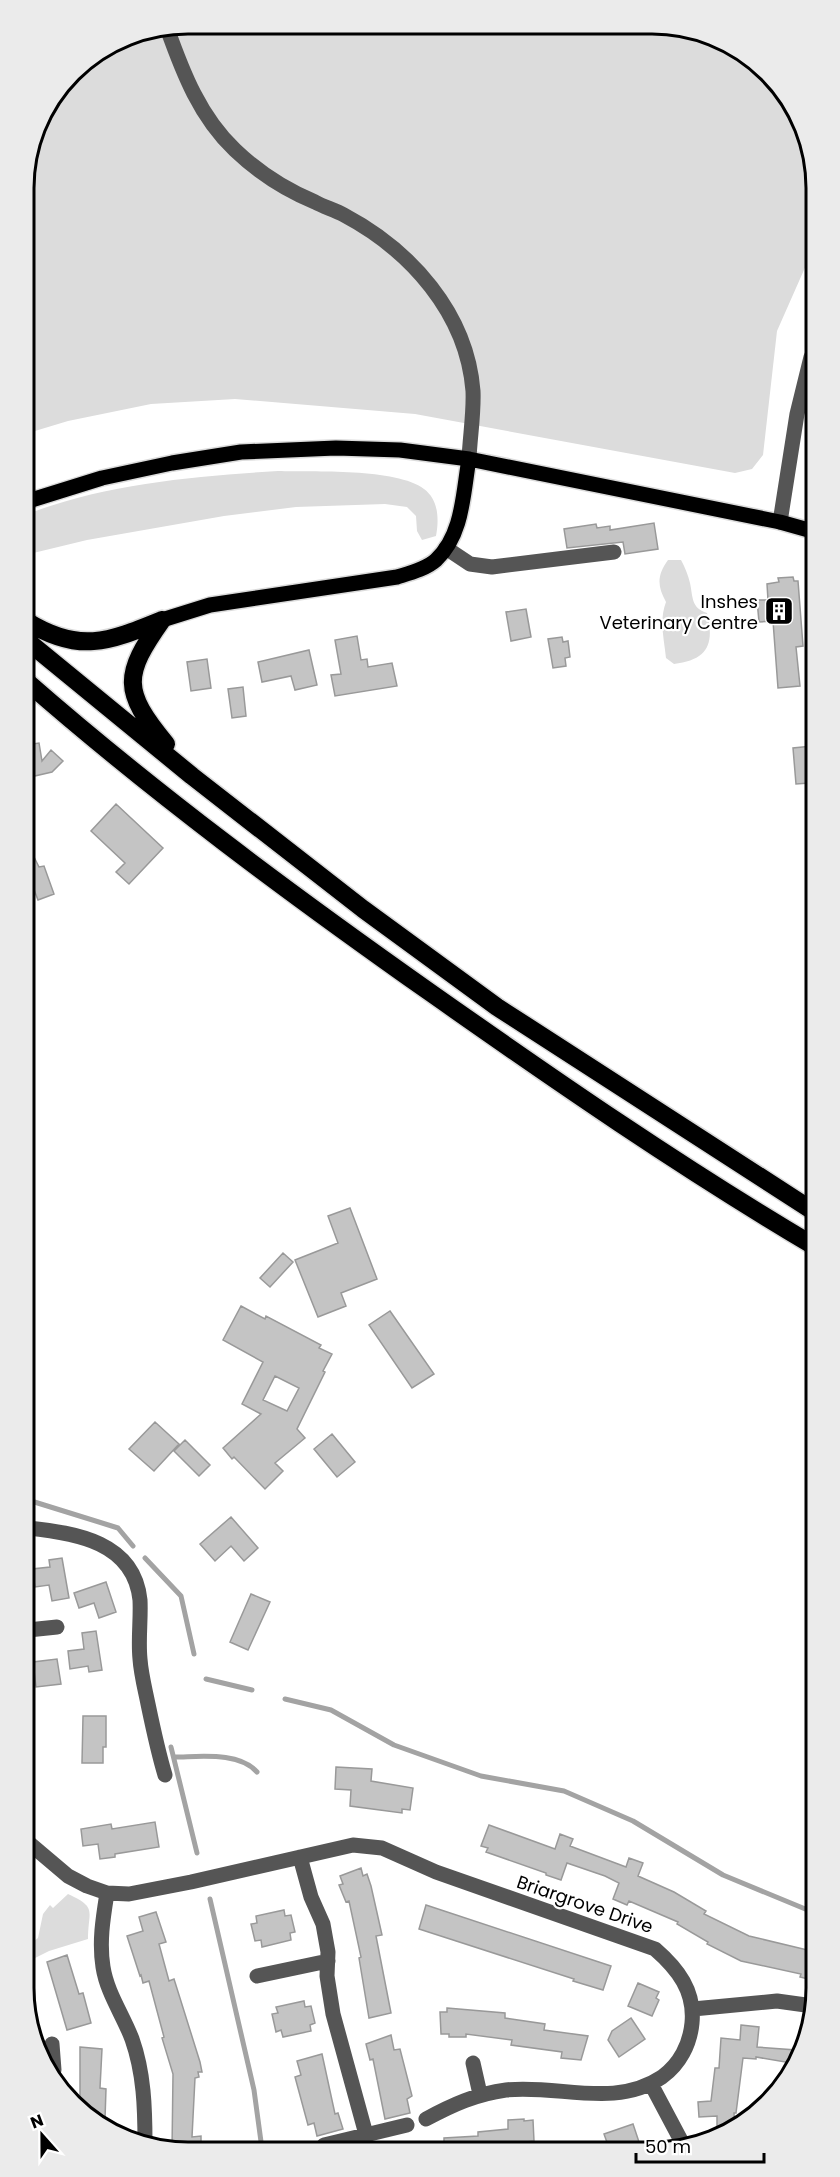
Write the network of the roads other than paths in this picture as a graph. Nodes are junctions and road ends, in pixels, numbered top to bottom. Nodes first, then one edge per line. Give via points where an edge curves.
1 (170, 36) edge
2 (806, 376) edge
3 (469, 459) junction
4 (35, 499) edge
5 (780, 522) junction
6 (806, 529) edge
7 (446, 548) junction
8 (614, 552) dead end
9 (162, 620) junction
10 (35, 626) edge
11 (35, 647) edge
12 (35, 688) edge
13 (192, 776) junction
14 (805, 1206) edge
15 (805, 1241) edge
16 (34, 1529) edge
17 (57, 1627) dead end
18 (34, 1629) edge
19 (165, 1775) dead end
20 (34, 1847) edge
21 (300, 1857) junction
22 (107, 1893) junction
23 (328, 1961) junction
24 (257, 1976) dead end
25 (804, 2005) edge
26 (693, 2009) junction
27 (52, 2044) dead end
28 (53, 2062) edge
29 (472, 2063) dead end
30 (651, 2084) junction
31 (480, 2094) junction
32 (426, 2119) dead end
33 (407, 2125) dead end
34 (145, 2136) edge
35 (680, 2139) edge
36 (368, 2142) edge

1 - 3 street via 199,106 235,150 286,188 371,230 425,278 446,309 464,348 472,389
2 - 5 street via 796,414
3 - 4 main road via 346,448 241,452 102,478
3 - 5 main road
3 - 7 main road via 461,510
5 - 6 main road
7 - 8 street via 470,564 492,567
7 - 9 main road via 434,562 397,577 210,605
9 - 10 highway via 123,636 86,642 54,636
9 - 13 highway via 137,659 133,689 148,723
11 - 13 highway
12 - 15 highway via 318,914 622,1125
13 - 14 highway via 497,1007
16 - 19 street via 87,1538 125,1562 133,1574 140,1601 141,1667
17 - 18 street
20 - 22 street via 68,1876
21 - 22 street, Briargrove Drive via 129,1894
21 - 23 street via 323,1924
21 - 26 street, Briargrove Drive via 353,1845 382,1848 436,1872 655,1949 674,1966
22 - 34 street via 100,1942 103,1969 142,2073
23 - 24 street
23 - 36 street via 333,2014
25 - 26 street via 777,2001
26 - 30 street, Briargrove Drive via 685,2050 673,2069
27 - 28 street
29 - 31 street
30 - 31 street, Briargrove Drive via 619,2094 509,2090
30 - 35 street
31 - 32 street, Briargrove Drive
33 - 36 street

